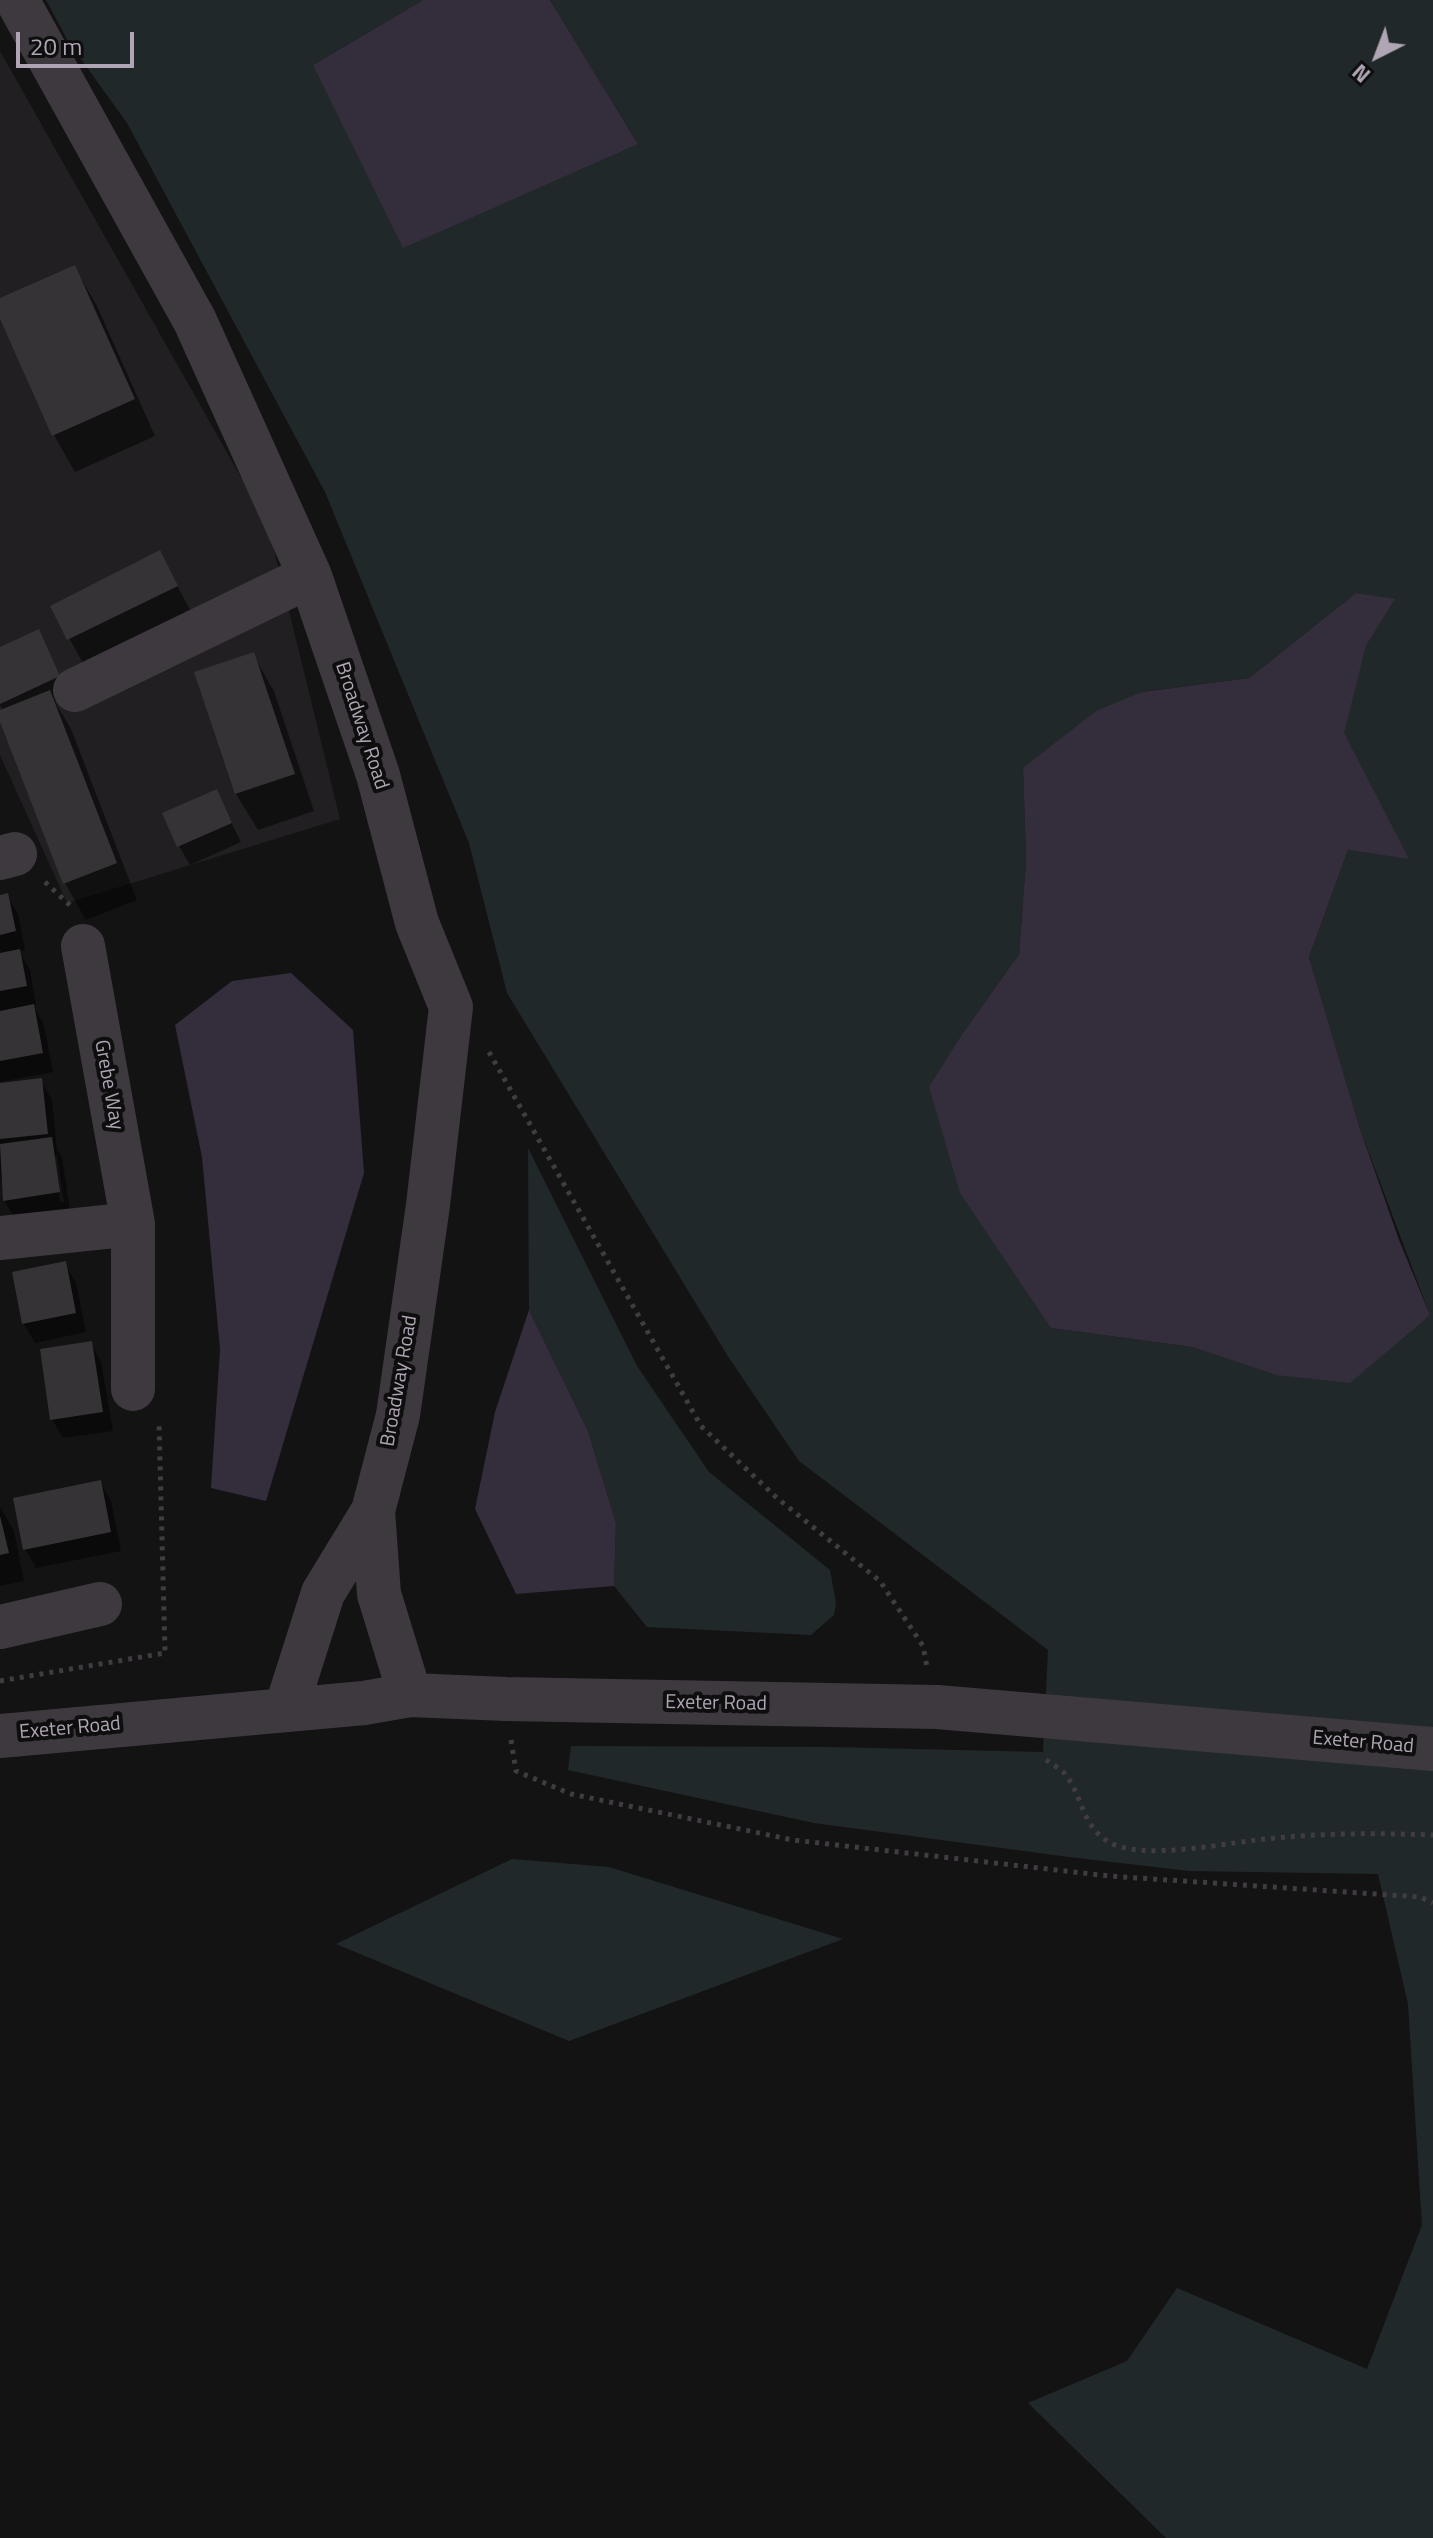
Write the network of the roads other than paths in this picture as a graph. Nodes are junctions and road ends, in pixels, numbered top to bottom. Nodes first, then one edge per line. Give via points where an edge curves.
1 (17, 0) edge
2 (310, 576) junction
3 (75, 690) dead end
4 (83, 946) dead end
5 (133, 1224) junction
6 (0, 1238) edge
7 (133, 1389) dead end
8 (373, 1511) junction
9 (100, 1604) dead end
10 (0, 1627) edge
11 (410, 1695) junction
12 (286, 1709) junction
13 (0, 1736) edge
14 (1433, 1749) edge

1 - 2 street, Broadway Road via 195,321
2 - 3 street
2 - 8 street, Broadway Road via 378,775 417,923 451,1007 398,1415
4 - 5 street, Grebe Way
5 - 6 street
5 - 7 street, Grebe Way
8 - 11 street, Broadway Road via 379,1594
8 - 12 street, Broadway Road via 323,1593
9 - 10 street
11 - 12 street, Exeter Road
11 - 14 street, Exeter Road via 937,1707
12 - 13 street, Exeter Road

